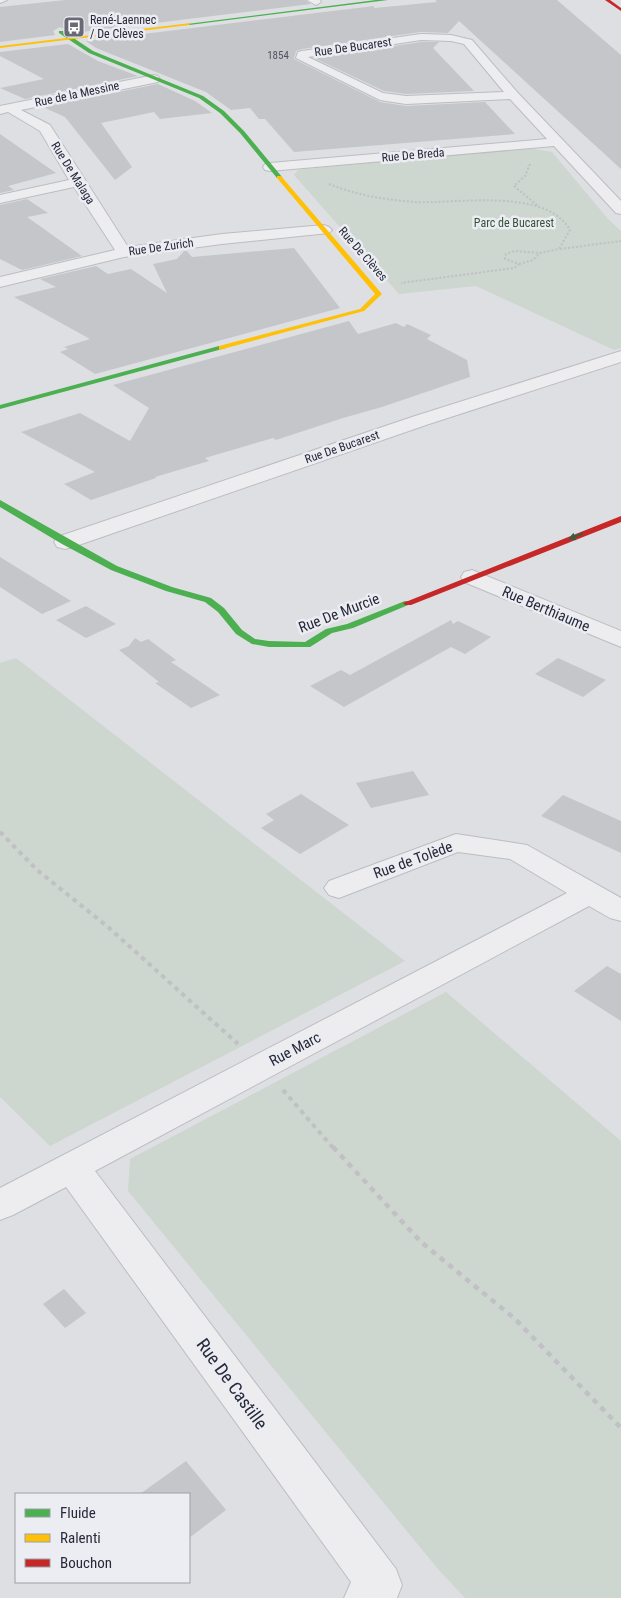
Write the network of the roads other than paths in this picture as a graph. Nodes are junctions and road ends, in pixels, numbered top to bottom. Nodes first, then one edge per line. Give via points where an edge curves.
1 (330, 0) edge
2 (386, 0) edge
3 (607, 0) edge
4 (314, 1) edge
5 (621, 10) edge
6 (66, 35) junction
7 (0, 40) edge
8 (0, 47) edge
9 (154, 79) junction
10 (513, 96) junction
11 (4, 109) edge
12 (556, 142) junction
13 (270, 167) junction
14 (78, 182) junction
15 (0, 199) edge
16 (621, 210) edge
17 (324, 230) junction
18 (124, 252) junction
19 (0, 282) edge
20 (621, 356) edge
21 (0, 407) edge
22 (0, 503) edge
23 (621, 519) edge
24 (65, 542) junction
25 (472, 577) junction
26 (621, 640) edge
27 (339, 888) dead end
28 (590, 893) junction
29 (621, 911) edge
30 (72, 1168) junction
31 (0, 1205) edge
32 (366, 1598) edge

1 - 4 street
2 - 6 street
3 - 5 street
4 - 6 street
6 - 7 street
6 - 8 street
6 - 9 street, Rue De Clèves via 91,52
9 - 11 street, Rue de la Messine
9 - 13 street, Rue De Clèves via 201,97 222,112
10 - 10 street, Rue De Bucarest via 468,42 451,38 420,37 302,54 302,58 380,96 406,100
10 - 12 street, Rue De Bucarest
11 - 14 street, Rue De Malaga via 45,128
12 - 13 street, Rue De Breda
12 - 16 street, Rue De Bucarest
13 - 17 street, Rue De Clèves
14 - 15 street
14 - 18 street, Rue De Malaga
17 - 18 street, Rue De Zurich
17 - 21 street, Rue De Clèves via 379,294 362,310
18 - 19 street, Rue De Zurich
20 - 24 street, Rue De Bucarest via 412,423
22 - 24 street, Rue De Murcie
23 -> 25 street, Rue De Murcie
24 - 25 street, Rue De Murcie via 114,568 208,600 239,632 252,641 269,644 306,645 329,632
25 - 26 street, Rue Berthiaume
27 - 28 street, Rue de Tolède via 456,843 518,851
28 - 29 street, Rue de Tolède
28 - 30 street, Rue Marc
30 - 31 street, Rue Marc
30 - 32 street, Rue De Castille via 380,1585

